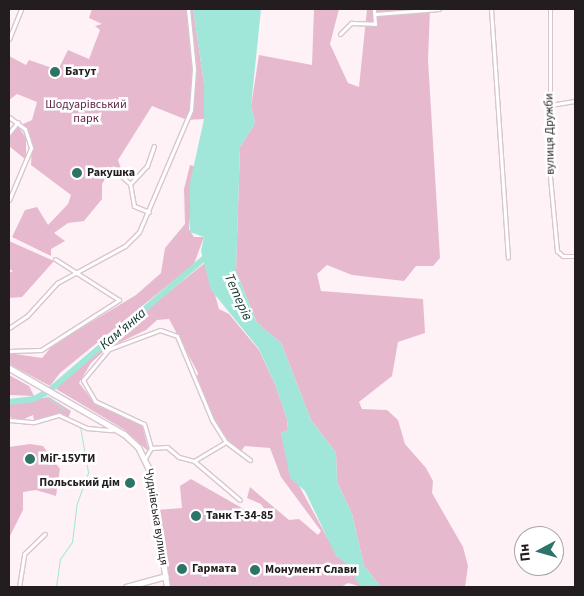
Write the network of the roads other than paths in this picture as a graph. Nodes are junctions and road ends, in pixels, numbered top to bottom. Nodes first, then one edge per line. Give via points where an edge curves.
1 (21, 9) edge
2 (188, 9) edge
3 (374, 9) edge
4 (439, 9) edge
5 (491, 9) edge
6 (550, 9) edge
7 (376, 14) junction
8 (340, 34) dead end
9 (9, 38) edge
10 (575, 101) edge
11 (549, 105) junction
12 (9, 117) edge
13 (18, 122) junction
14 (9, 133) edge
15 (154, 146) dead end
16 (111, 171) dead end
17 (130, 184) junction
18 (9, 200) edge
19 (149, 212) junction
20 (575, 256) edge
21 (508, 257) dead end
22 (55, 259) dead end
23 (76, 269) junction
24 (9, 328) edge
25 (9, 351) edge
26 (9, 370) edge
27 (64, 400) junction
28 (9, 420) edge
29 (112, 430) junction
30 (226, 442) junction
31 (151, 448) junction
32 (145, 460) junction
33 (250, 460) dead end
34 (194, 461) junction
35 (240, 500) dead end
36 (46, 534) dead end
37 (165, 576) junction
38 (19, 587) edge
39 (126, 587) edge
40 (166, 587) edge

1 - 9 street
2 - 19 street via 194,69 191,110
3 - 7 street
4 - 7 street
5 - 21 street
6 - 11 street, вулиця Дружби
7 - 8 street via 375,24 351,23
10 - 11 street
11 - 20 street, вулиця Дружби via 550,177 557,251 563,256
12 - 13 street
13 - 14 street
13 - 18 street via 29,138 29,161
15 - 17 street via 147,166
16 - 17 street via 113,168
17 - 19 street via 134,206
19 - 23 street via 130,243
22 - 23 street
23 - 24 street via 28,316
23 - 25 street via 119,300 41,350
26 - 27 main road
27 - 29 main road, Чуднівська вулиця
27 - 32 main road, Чуднівська вулиця via 124,434
28 - 29 street via 34,422 58,415 87,428
29 - 32 main road, Чуднівська вулиця via 130,442
30 - 31 street via 196,388 177,336 160,330 107,351 92,364 82,384 95,401 144,424
30 - 33 street
30 - 34 street
31 - 32 street
31 - 34 street via 167,447 179,457
32 - 37 main road, Чуднівська вулиця
34 - 35 street
36 - 38 street via 24,554
37 - 39 street
37 - 40 main road, Чуднівська вулиця

